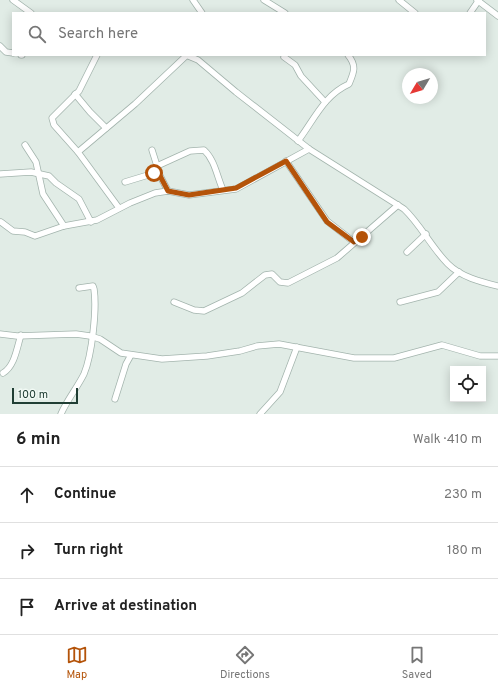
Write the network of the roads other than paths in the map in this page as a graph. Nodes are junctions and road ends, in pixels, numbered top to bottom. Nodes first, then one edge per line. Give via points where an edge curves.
1 (13, 0) edge
2 (192, 0) edge
3 (264, 0) edge
4 (399, 0) edge
5 (478, 0) edge
6 (30, 12) edge
7 (201, 12) edge
8 (283, 12) edge
9 (414, 12) edge
10 (471, 12) edge
11 (498, 16) edge
12 (0, 46) edge
13 (3, 53) edge
14 (97, 56) edge
15 (187, 56) edge
16 (190, 56) edge
17 (349, 56) edge
18 (284, 57) dead end
19 (75, 94) junction
20 (325, 102) junction
21 (106, 128) junction
22 (298, 141) junction
23 (25, 145) dead end
24 (308, 149) junction
25 (152, 150) dead end
26 (78, 152) junction
27 (286, 161) junction
28 (158, 169) junction
29 (37, 172) junction
30 (0, 174) edge
31 (125, 182) dead end
32 (223, 190) junction
33 (168, 191) junction
34 (398, 205) junction
35 (119, 208) junction
36 (1, 222) dead end
37 (91, 222) junction
38 (64, 226) junction
39 (426, 234) junction
40 (354, 242) junction
41 (407, 252) dead end
42 (459, 272) junction
43 (498, 286) edge
44 (79, 288) dead end
45 (174, 302) dead end
46 (400, 302) dead end
47 (0, 334) edge
48 (21, 335) junction
49 (93, 336) junction
50 (296, 347) junction
51 (131, 355) junction
52 (498, 356) edge
53 (3, 373) dead end
54 (115, 399) dead end
55 (61, 414) edge
56 (260, 414) edge

1 - 6 street
2 - 7 street
3 - 8 street
4 - 9 street
5 - 10 street
5 - 11 street
12 - 13 street
14 - 19 street
15 - 21 street
16 - 22 street
17 - 20 street via 355,70 349,84
18 - 20 street via 295,65 301,76
19 - 21 street
19 - 26 street via 52,121
20 - 22 street
21 - 26 street
22 - 24 street
23 - 29 street via 34,159
24 - 27 street
24 - 34 street
25 - 28 street
26 - 35 street
27 - 32 street via 241,186
27 - 40 street via 327,222
28 - 31 street
28 - 32 street via 190,150 204,150 213,162
28 - 33 street
29 - 30 street
29 - 37 street via 49,176 56,184 79,199
29 - 38 street via 43,194
32 - 33 street via 189,195
33 - 35 street via 146,196
34 - 39 street
34 - 40 street
35 - 37 street
36 - 38 street via 13,231 35,236
37 - 38 street
39 - 41 street
39 - 42 street via 443,258
40 - 45 street via 337,258 286,284 272,274 265,275 242,293 204,311
42 - 43 street
42 - 46 street via 438,292
44 - 49 street via 93,286 94,289
47 - 48 street
48 - 49 street
48 - 53 street via 13,361
49 - 51 street via 119,352
49 - 55 street via 84,373
50 - 51 street via 272,344 228,353 176,358
50 - 52 street via 354,358 394,358 442,345 480,356
50 - 56 street via 280,392
51 - 54 street

